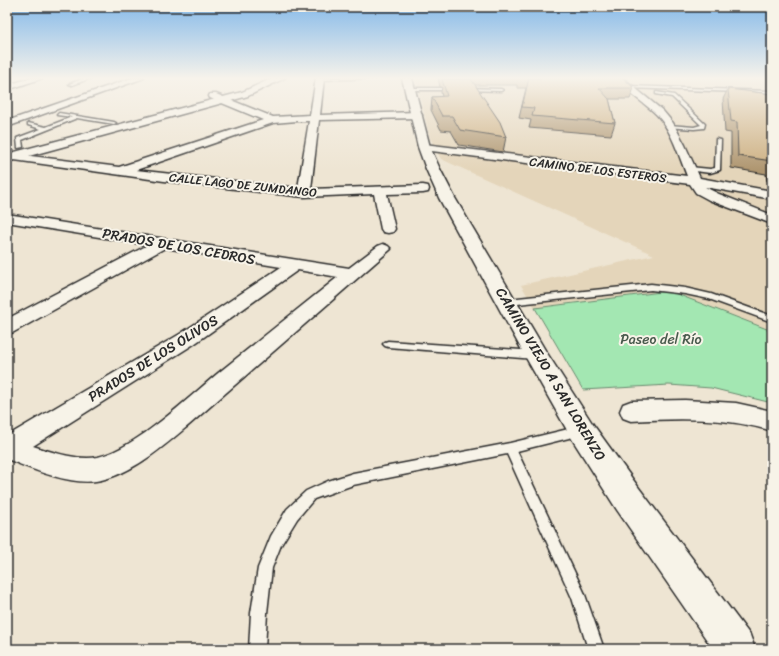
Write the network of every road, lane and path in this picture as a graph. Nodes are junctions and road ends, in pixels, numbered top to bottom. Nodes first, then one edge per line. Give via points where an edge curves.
1 (51, 109) edge
2 (173, 109) edge
3 (178, 109) edge
4 (244, 109) edge
5 (315, 109) edge
6 (415, 109) edge
7 (655, 109) edge
8 (686, 109) edge
9 (59, 114) dead end
10 (417, 116) junction
11 (77, 117) junction
12 (314, 118) junction
13 (272, 120) junction
14 (114, 123) junction
15 (7, 124) edge
16 (30, 124) dead end
17 (669, 126) junction
18 (47, 129) junction
19 (718, 140) dead end
20 (424, 147) junction
21 (11, 154) edge
22 (690, 169) junction
23 (118, 171) junction
24 (695, 182) junction
25 (423, 189) dead end
26 (380, 191) junction
27 (304, 193) junction
28 (772, 195) edge
29 (7, 218) edge
30 (772, 220) edge
31 (388, 229) dead end
32 (164, 243) junction
33 (383, 249) dead end
34 (295, 265) junction
35 (352, 274) junction
36 (508, 302) junction
37 (772, 319) edge
38 (7, 327) edge
39 (388, 344) dead end
40 (537, 356) junction
41 (631, 411) dead end
42 (772, 421) edge
43 (582, 431) junction
44 (8, 448) edge
45 (510, 448) junction
46 (257, 649) edge
47 (596, 649) edge
48 (736, 649) edge

1 - 15 street
2 - 14 main road
3 - 21 main road
4 - 13 street
5 - 12 street
6 - 10 main road, CAMINO VIEJO A SAN LORENZO
7 - 17 street
8 - 17 lane via 703,125 702,127
9 - 11 lane
10 - 12 street
10 - 20 main road, CAMINO VIEJO A SAN LORENZO
11 - 14 lane
11 - 18 lane
12 - 13 street
12 - 27 street
13 - 23 street
14 - 21 main road
16 - 18 lane
17 - 22 street
18 - 21 lane via 19,139
19 - 22 lane via 718,169
20 - 24 street, CAMINO DE LOS ESTEROS
20 - 36 main road, CAMINO VIEJO A SAN LORENZO via 447,198
21 - 23 street, CALLE LAGO DE ZUMDANGO via 63,165
22 - 24 street
23 - 27 street, CALLE LAGO DE ZUMDANGO
24 - 28 street, CAMINO DE LOS ESTEROS
24 - 30 street via 701,190 714,197
25 - 26 street, CALLE LAGO DE ZUMDANGO
26 - 27 street, CALLE LAGO DE ZUMDANGO
26 - 31 street
29 - 32 street, PRADOS DE LOS CEDROS
32 - 34 street, PRADOS DE LOS CEDROS
32 - 38 street
33 - 35 street
34 - 35 street, PRADOS DE LOS CEDROS
34 - 44 street, PRADOS DE LOS OLIVOS via 187,339
35 - 44 street via 162,433 116,462 96,470 79,469 55,465
36 - 37 lane via 651,287 711,297
36 - 40 main road, CAMINO VIEJO A SAN LORENZO
39 - 40 lane
40 - 43 main road, CAMINO VIEJO A SAN LORENZO
41 - 42 street via 694,408 727,410
43 - 45 lane
43 - 48 main road, CAMINO VIEJO A SAN LORENZO via 628,500
45 - 46 lane via 353,480 310,495 292,514 276,540 265,568
45 - 47 lane via 579,597

